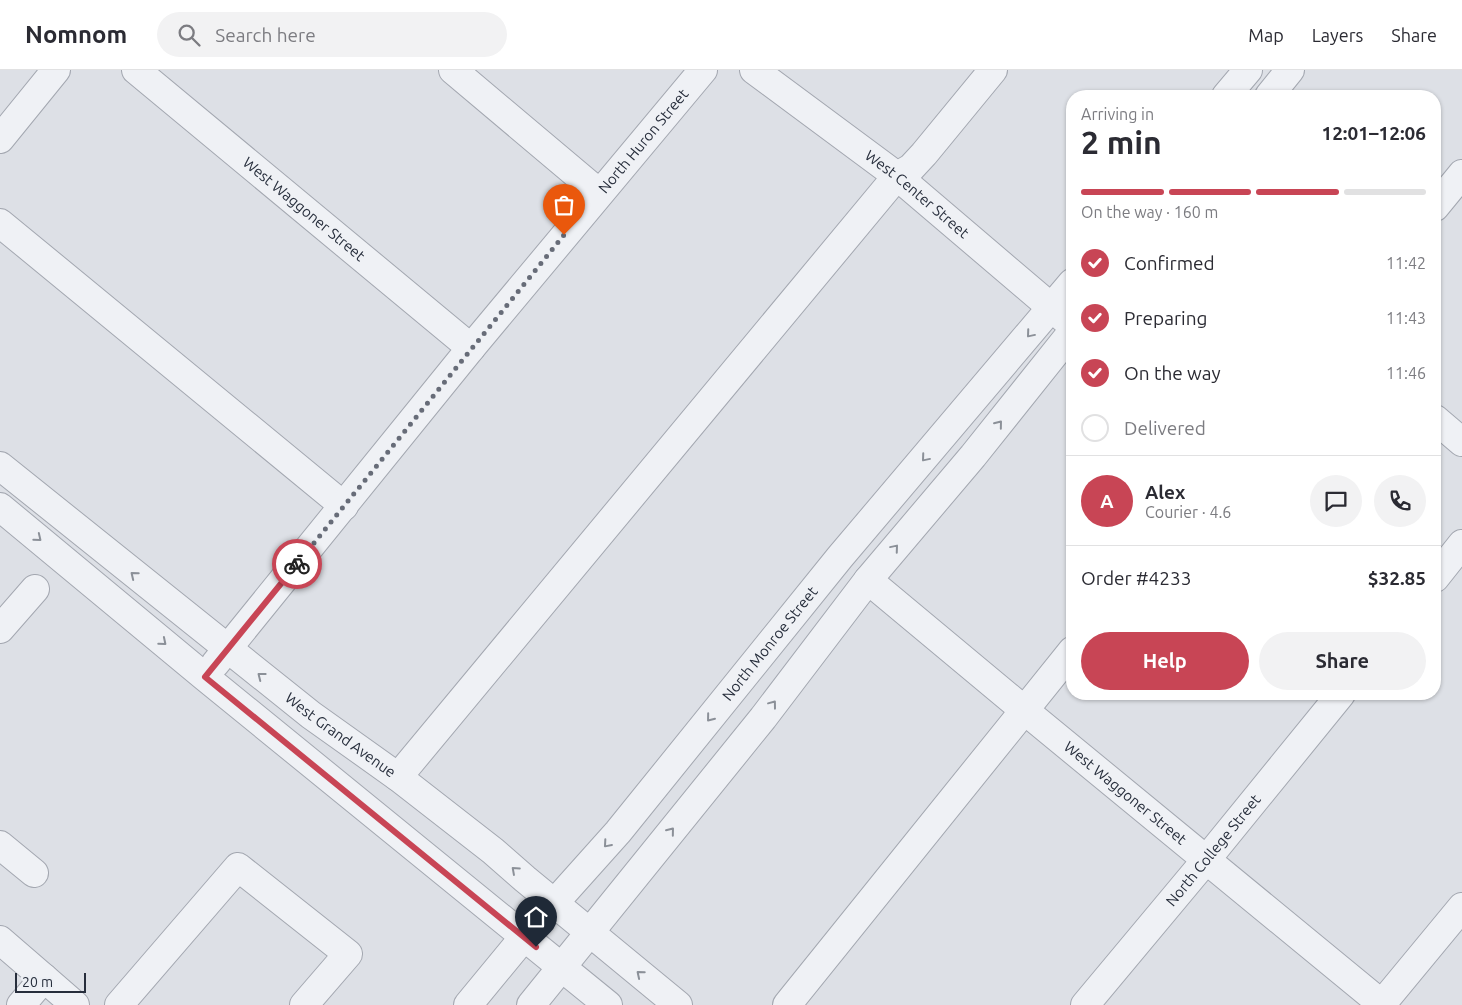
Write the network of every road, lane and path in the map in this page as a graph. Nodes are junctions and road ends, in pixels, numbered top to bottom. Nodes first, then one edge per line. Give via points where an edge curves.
1 (56, 70) edge
2 (136, 70) edge
3 (453, 70) edge
4 (702, 70) edge
5 (754, 70) edge
6 (994, 70) edge
7 (1248, 70) edge
8 (1290, 70) edge
9 (1231, 90) edge
10 (1274, 90) edge
11 (0, 138) edge
12 (1462, 174) edge
13 (897, 176) junction
14 (599, 193) junction
15 (1441, 200) edge
16 (0, 223) edge
17 (1066, 290) edge
18 (1052, 308) junction
19 (1066, 321) edge
20 (1066, 340) edge
21 (471, 348) junction
22 (1441, 425) edge
23 (1462, 442) edge
24 (0, 466) edge
25 (344, 506) junction
26 (0, 507) edge
27 (1462, 544) edge
28 (1441, 570) edge
29 (868, 580) junction
30 (35, 589) dead end
31 (0, 629) edge
32 (227, 650) junction
33 (1066, 658) edge
34 (205, 677) junction
35 (1336, 700) edge
36 (1024, 710) junction
37 (398, 777) junction
38 (0, 845) edge
39 (1206, 860) junction
40 (34, 873) dead end
41 (554, 904) junction
42 (1462, 907) edge
43 (589, 932) junction
44 (524, 937) junction
45 (0, 940) edge
46 (562, 968) junction
47 (44, 978) junction
48 (21, 1005) edge
49 (75, 1005) edge
50 (119, 1005) edge
51 (304, 1005) edge
52 (468, 1005) edge
53 (531, 1005) edge
54 (608, 1005) edge
55 (678, 1005) edge
56 (787, 1005) edge
57 (1085, 1005) edge
58 (1382, 1005) edge

1 - 11 street
2 - 21 street, West Waggoner Street
3 - 14 street
4 - 14 street, North Huron Street
5 - 13 street, West Center Street
6 - 13 street via 924,154 911,168
7 - 9 street
8 - 10 street
12 - 15 street
13 - 18 street, West Center Street
13 - 37 street
14 - 21 street, North Huron Street
16 - 25 street
17 - 18 street, North Monroe Street
18 - 19 street, West Center Street
18 -> 41 street, North Monroe Street via 840,557 618,832
29 -> 20 street
21 - 25 street, North Huron Street
22 - 23 street
32 -> 24 street, West Grand Avenue
25 - 32 street, North Huron Street
26 -> 34 street
27 - 28 street
29 - 36 street, West Waggoner Street
43 -> 29 street via 763,718
30 - 31 street
32 - 34 street, North Huron Street
37 -> 32 street, West Grand Avenue
33 - 36 street
34 - 44 street
35 - 39 street, North College Street
36 - 39 street, West Waggoner Street
36 - 56 street
41 -> 37 street, West Grand Avenue via 493,851
38 - 40 street
39 - 57 street, North College Street
39 - 58 street, West Waggoner Street
41 - 43 street, West Grand Avenue
41 - 44 street, North Monroe Street
42 - 58 street
43 - 46 street
55 -> 43 street, West Grand Avenue
44 - 46 street
44 - 52 street, North Monroe Street
45 - 47 street
46 - 53 street
46 - 54 street
47 - 48 street
47 - 49 street
50 - 51 street via 238,867 348,954

